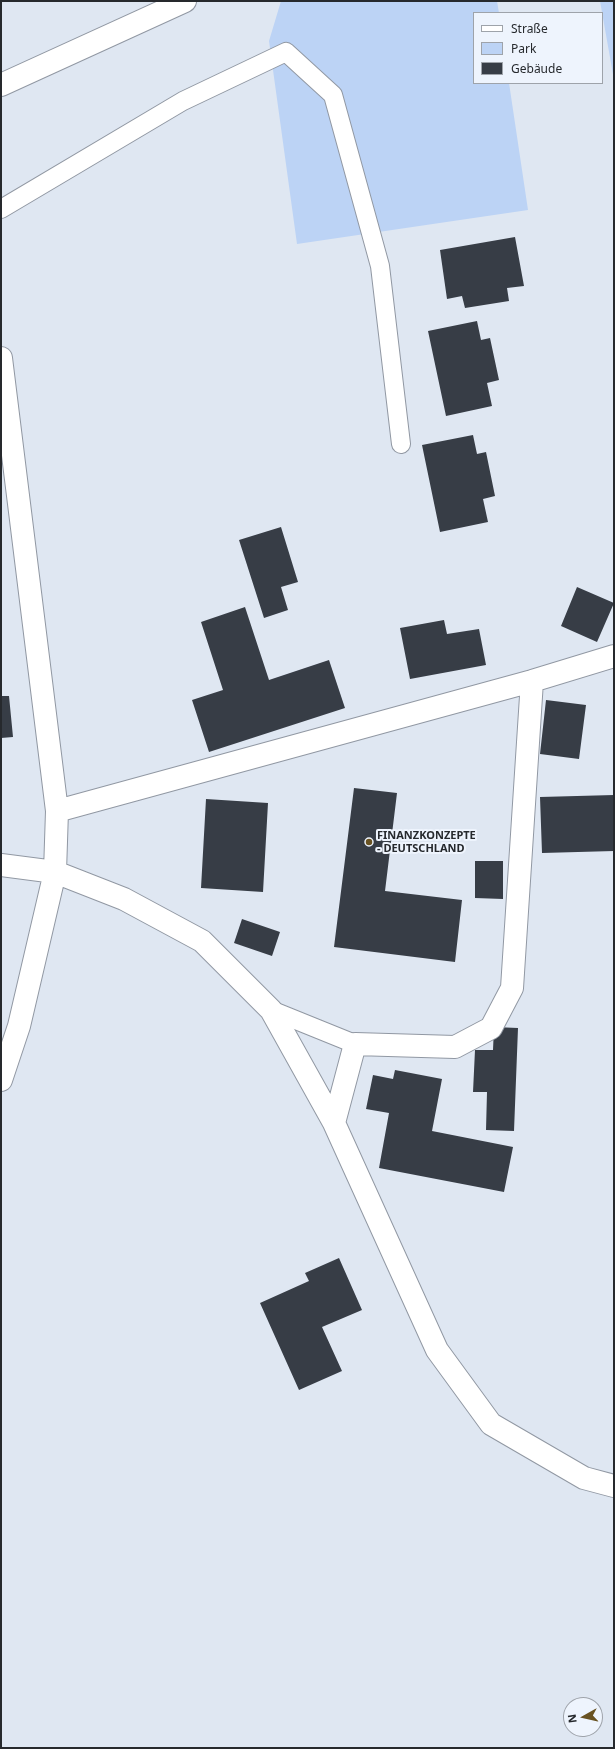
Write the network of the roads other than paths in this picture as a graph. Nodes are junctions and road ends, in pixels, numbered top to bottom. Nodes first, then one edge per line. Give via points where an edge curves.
1 (185, 1) edge
2 (1, 86) edge
3 (1, 209) edge
4 (1, 358) edge
5 (401, 444) dead end
6 (614, 656) edge
7 (532, 681) junction
8 (57, 811) junction
9 (1, 865) edge
10 (55, 872) junction
11 (271, 1010) junction
12 (355, 1044) junction
13 (1, 1080) edge
14 (334, 1124) junction
15 (614, 1486) edge

1 - 2 street
3 - 5 lane via 183,101 286,52 333,95 380,266
4 - 8 street
6 - 7 street
7 - 8 street
7 - 12 street via 512,988 491,1028 455,1047
8 - 10 street
9 - 10 street
10 - 11 street via 124,899 202,941
10 - 13 street via 19,1026
11 - 12 lane
11 - 14 street
12 - 14 street
14 - 15 street via 437,1350 491,1424 584,1478

